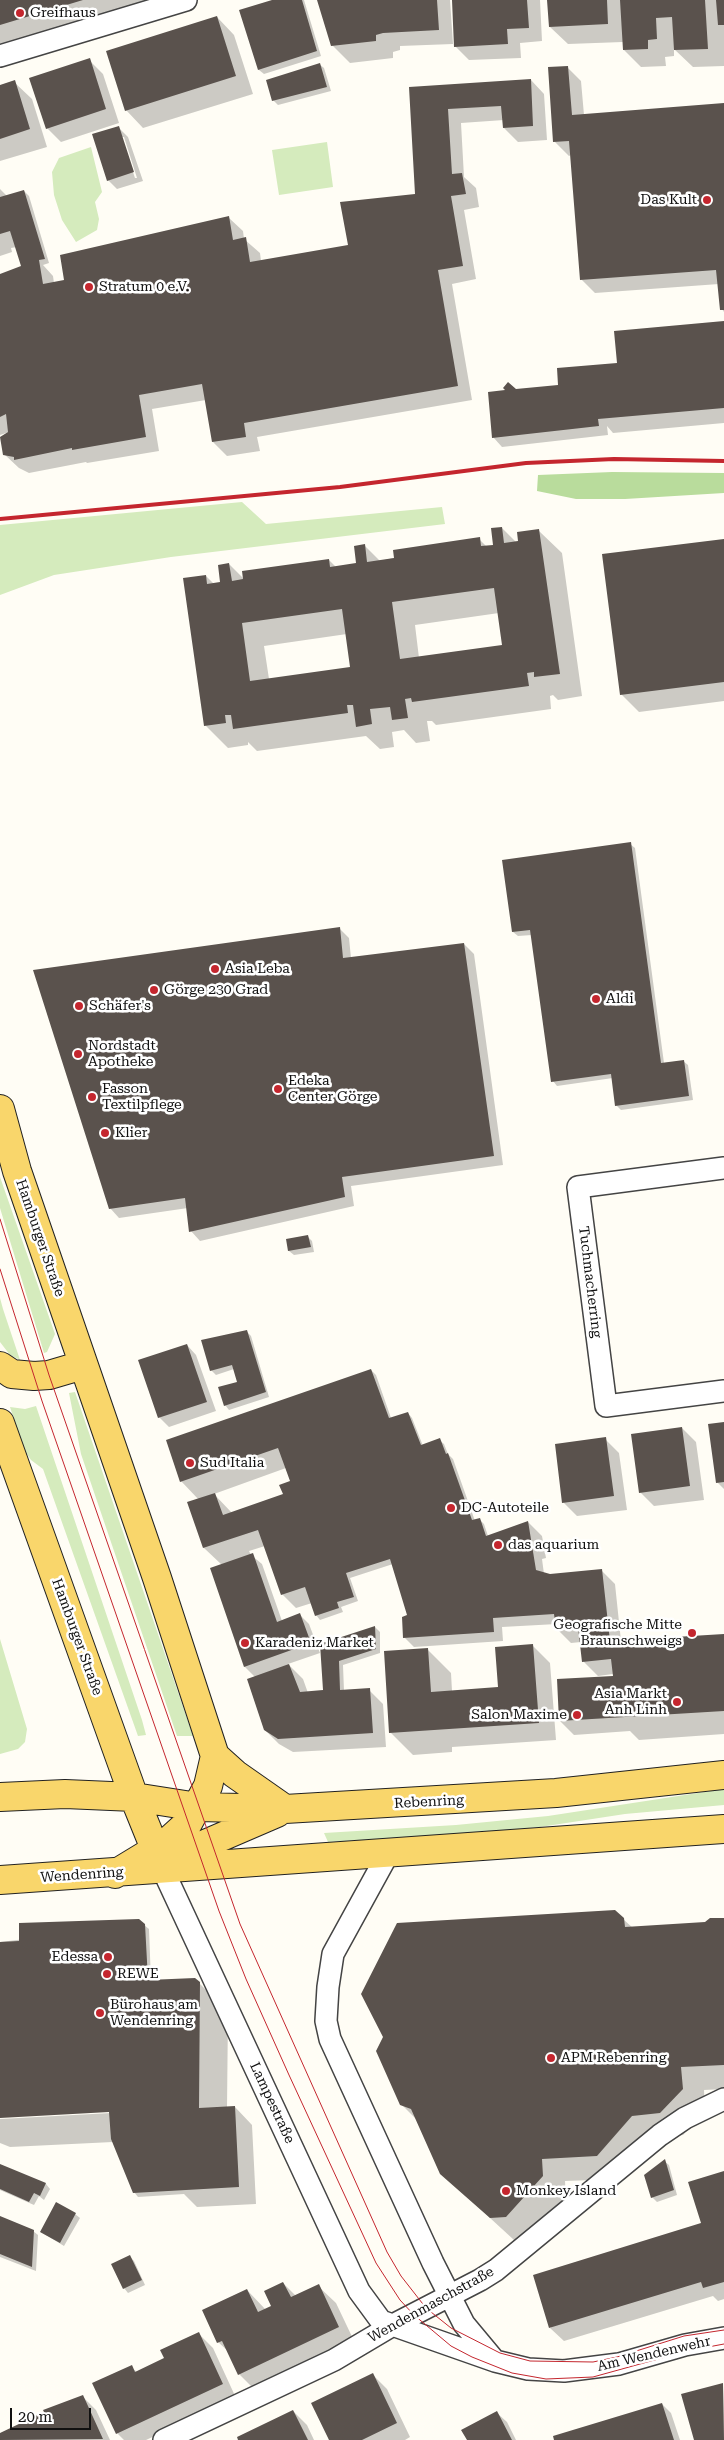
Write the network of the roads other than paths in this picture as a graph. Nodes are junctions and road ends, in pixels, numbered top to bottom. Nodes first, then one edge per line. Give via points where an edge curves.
1 (186, 0) edge
2 (0, 56) edge
3 (0, 1109) edge
4 (724, 1168) edge
5 (83, 1365) junction
6 (0, 1366) edge
7 (724, 1391) edge
8 (0, 1423) edge
9 (215, 1756) junction
10 (724, 1775) edge
11 (0, 1797) edge
12 (134, 1798) junction
13 (198, 1807) junction
14 (285, 1809) junction
15 (724, 1829) edge
16 (238, 1831) junction
17 (389, 1852) junction
18 (159, 1860) junction
19 (253, 1863) junction
20 (0, 1880) edge
21 (724, 2099) edge
22 (452, 2296) junction
23 (393, 2325) junction
24 (724, 2338) edge
25 (494, 2361) junction
26 (164, 2440) edge

1 - 2 street
3 - 5 main road, Hamburger Straße via 17,1171
4 - 7 street, Tuchmacherring via 578,1186 606,1406
5 - 6 main road via 34,1376 12,1374
5 - 9 main road, Hamburger Straße
8 - 12 main road, Hamburger Straße
9 - 13 main road via 208,1786
9 - 14 main road, Hamburger Straße
10 - 14 main road, Rebenring via 547,1794
11 - 12 main road via 65,1794
12 - 13 main road, Rebenring
12 - 18 main road, Hamburger Straße
13 - 14 main road, Rebenring
13 - 18 main road
14 - 16 main road
15 - 17 main road
16 - 18 main road
16 - 19 main road via 233,1840 234,1846 241,1856
17 - 19 main road
17 - 22 street via 333,1954 326,2021 334,2048
18 - 19 main road
18 - 20 main road, Wendenring via 115,1874
18 - 23 street, Lampestraße via 359,2291 381,2320
21 - 22 street, Wendenmaschstraße via 709,2104 660,2135 496,2270
22 - 23 street, Wendenmaschstraße
22 - 25 street via 464,2324
23 - 25 street, Am Wendenwehr
23 - 26 street, Wendenmaschstraße via 334,2360
24 - 25 street, Am Wendenwehr via 593,2369 528,2369

